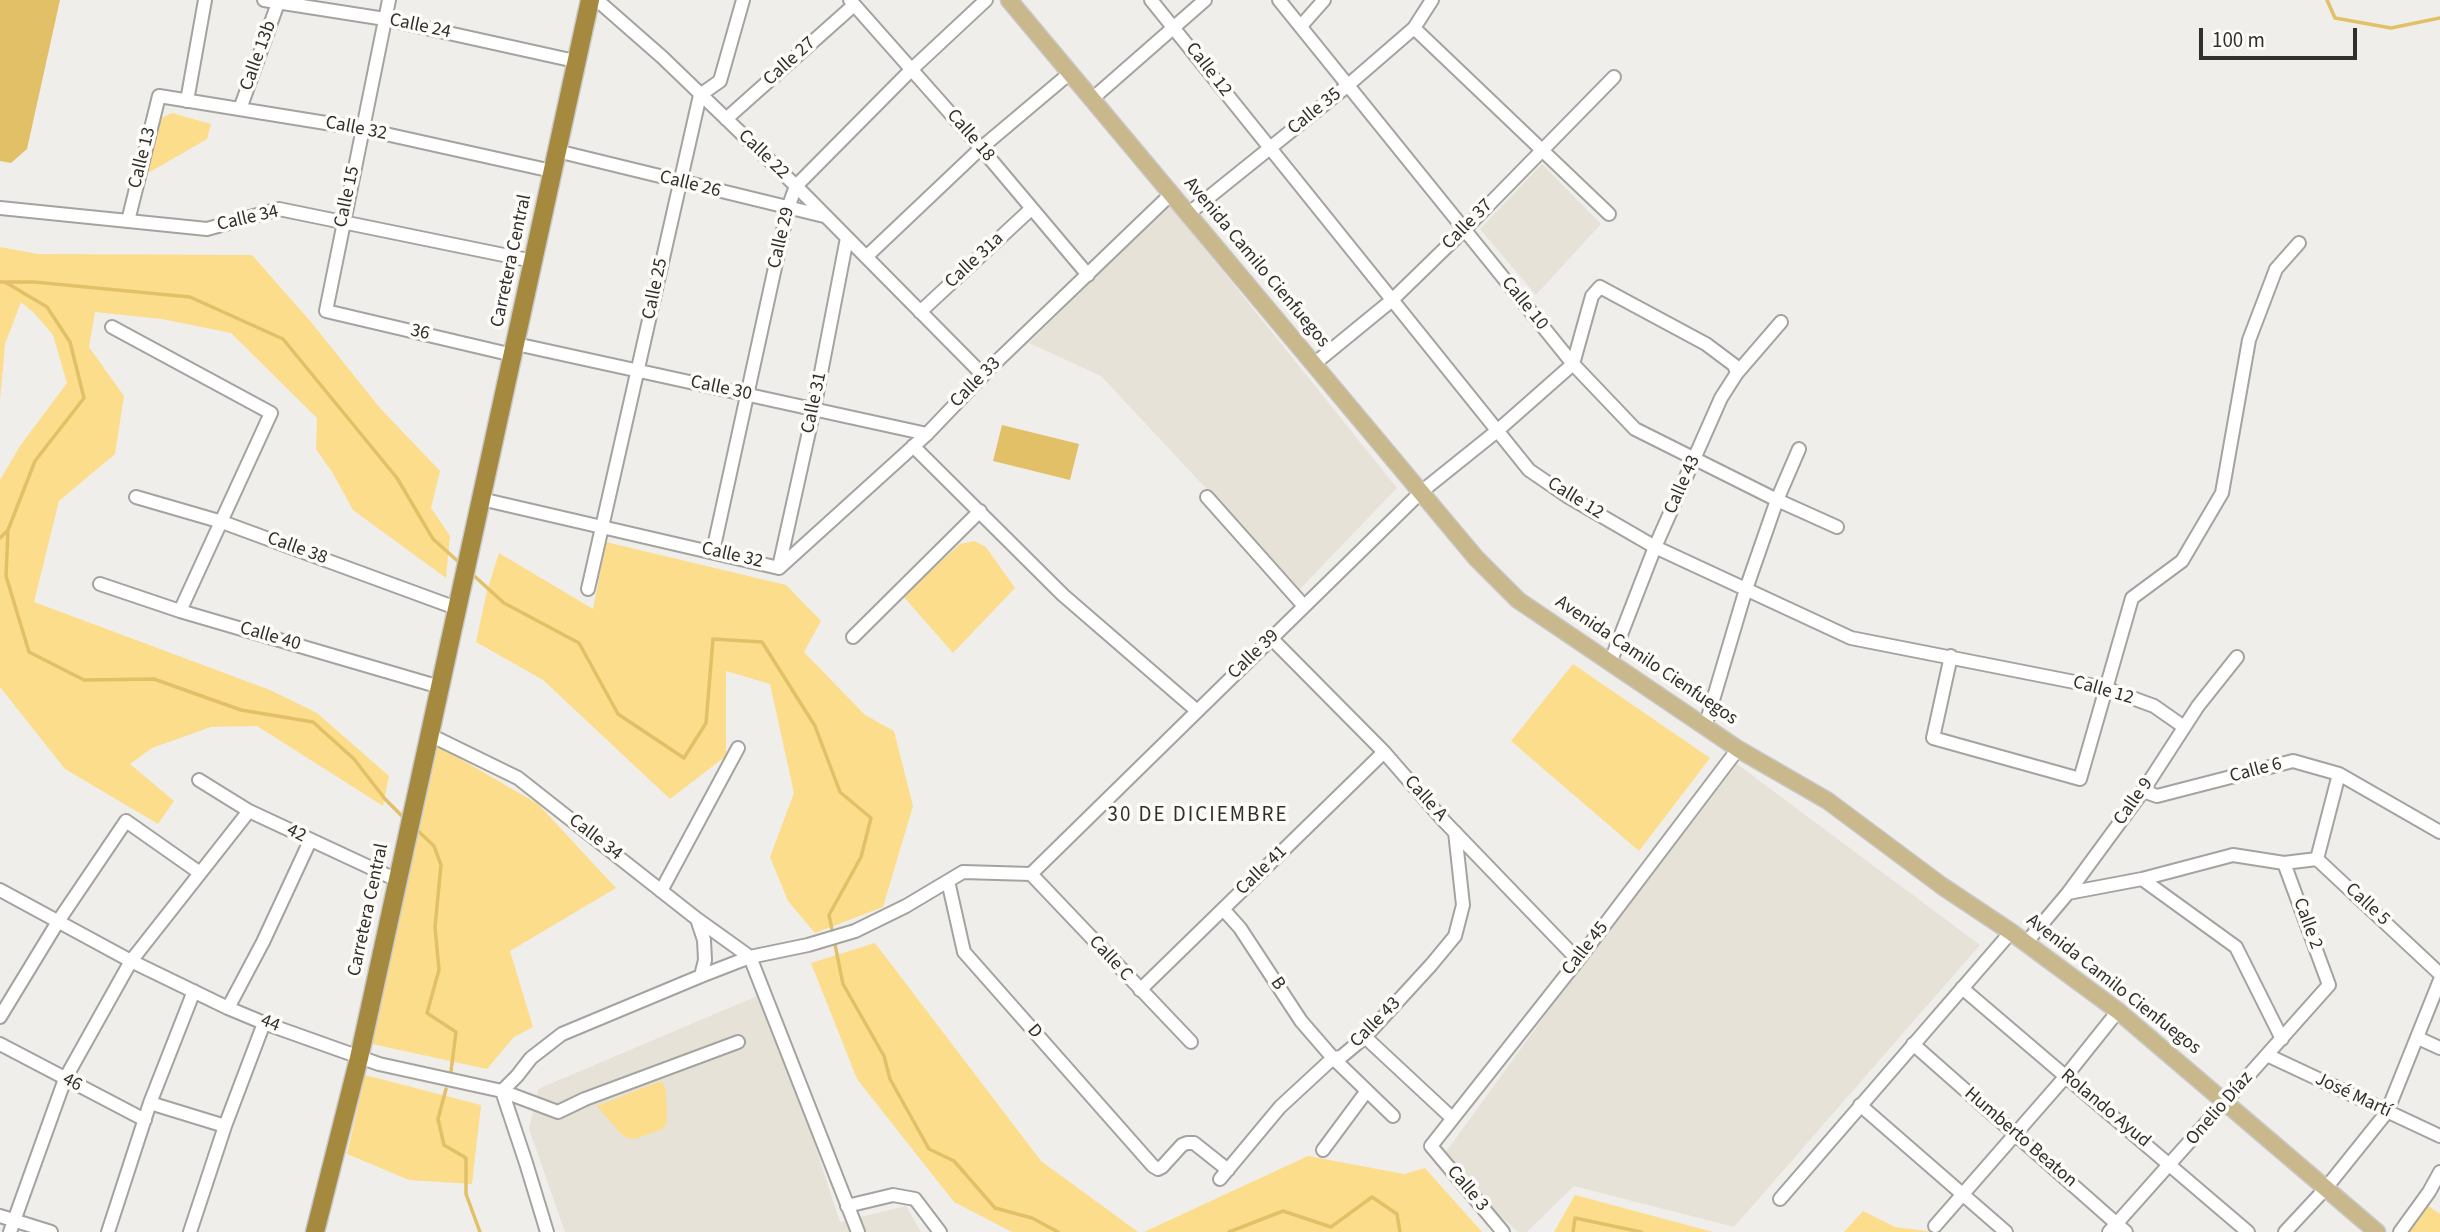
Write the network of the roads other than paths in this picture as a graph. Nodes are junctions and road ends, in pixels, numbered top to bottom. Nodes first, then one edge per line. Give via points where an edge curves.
1 (205, 0) edge
2 (264, 0) edge
3 (389, 0) edge
4 (590, 0) edge
5 (597, 0) edge
6 (743, 0) edge
7 (986, 0) edge
8 (1009, 0) edge
9 (1152, 0) edge
10 (1205, 0) edge
11 (1279, 0) edge
12 (1324, 0) edge
13 (1432, 0) edge
14 (852, 2) edge
15 (278, 3) junction
16 (385, 19) junction
17 (1301, 26) junction
18 (1174, 27) junction
19 (1414, 28) junction
20 (575, 61) junction
21 (912, 69) junction
22 (1070, 73) junction
23 (1614, 77) dead end
24 (1347, 86) junction
25 (699, 95) junction
26 (159, 96) joint
27 (1092, 99) junction
28 (187, 101) junction
29 (240, 109) junction
30 (726, 119) junction
31 (363, 129) junction
32 (981, 148) junction
33 (1270, 148) junction
34 (1543, 149) junction
35 (557, 151) junction
36 (552, 171) junction
37 (680, 182) junction
38 (796, 186) junction
39 (1170, 195) junction
40 (0, 208) edge
41 (788, 208) junction
42 (1031, 209) junction
43 (1188, 214) junction
44 (1609, 214) dead end
45 (824, 216) junction
46 (128, 220) junction
47 (343, 222) junction
48 (1464, 230) junction
49 (847, 238) junction
50 (2299, 243) dead end
51 (866, 257) junction
52 (533, 261) junction
53 (1088, 275) junction
54 (1391, 301) junction
55 (326, 312) joint
56 (920, 312) junction
57 (1781, 322) dead end
58 (112, 327) dead end
59 (515, 349) junction
60 (1314, 364) junction
61 (1573, 365) junction
62 (639, 370) junction
63 (1737, 373) junction
64 (984, 375) junction
65 (746, 394) junction
66 (814, 409) junction
67 (1497, 431) junction
68 (927, 434) junction
69 (913, 446) junction
70 (1799, 449) dead end
71 (1695, 459) junction
72 (1421, 492) junction
73 (136, 497) dead end
74 (1207, 497) dead end
75 (481, 499) junction
76 (1776, 500) junction
77 (979, 511) junction
78 (222, 522) junction
79 (601, 526) junction
80 (1837, 527) dead end
81 (1655, 547) junction
82 (713, 551) junction
83 (779, 568) junction
84 (100, 584) dead end
85 (588, 589) dead end
86 (1746, 589) junction
87 (457, 601) junction
88 (1304, 606) junction
89 (180, 611) junction
90 (853, 636) dead end
91 (1272, 639) junction
92 (1951, 656) junction
93 (2237, 657) dead end
94 (1611, 663) junction
95 (440, 687) junction
96 (2105, 688) junction
97 (1196, 710) junction
98 (1705, 727) junction
99 (2184, 727) junction
100 (430, 735) junction
101 (737, 748) dead end
102 (1738, 749) junction
103 (1384, 752) junction
104 (2339, 774) junction
105 (199, 780) dead end
106 (2143, 791) junction
107 (248, 811) junction
108 (1455, 832) junction
109 (2440, 832) edge
110 (310, 841) junction
111 (2317, 859) junction
112 (2284, 863) junction
113 (200, 873) junction
114 (1031, 874) junction
115 (2143, 879) junction
116 (397, 880) junction
117 (948, 881) junction
118 (0, 890) edge
119 (661, 891) junction
120 (2067, 893) junction
121 (1223, 909) junction
122 (697, 919) junction
123 (59, 920) junction
124 (2011, 932) junction
125 (2026, 943) junction
126 (750, 957) junction
127 (1578, 960) junction
128 (131, 961) junction
129 (2440, 974) edge
130 (701, 976) junction
131 (2440, 980) edge
132 (2329, 985) joint
133 (1962, 988) junction
134 (194, 990) junction
135 (1140, 990) junction
136 (228, 1008) junction
137 (2118, 1011) junction
138 (0, 1017) edge
139 (264, 1023) junction
140 (1365, 1037) junction
141 (2418, 1038) junction
142 (2282, 1039) junction
143 (738, 1042) dead end
144 (1191, 1042) dead end
145 (0, 1044) edge
146 (1913, 1044) junction
147 (2440, 1048) edge
148 (2267, 1055) junction
149 (359, 1058) junction
150 (1333, 1058) junction
151 (2066, 1076) junction
152 (65, 1079) junction
153 (502, 1091) junction
154 (1367, 1092) junction
155 (150, 1103) junction
156 (2226, 1103) junction
157 (1860, 1105) junction
158 (2387, 1112) junction
159 (1393, 1116) dead end
160 (1452, 1118) junction
161 (145, 1120) junction
162 (225, 1126) junction
163 (2015, 1133) junction
164 (2440, 1136) edge
165 (1431, 1146) joint
166 (1323, 1150) dead end
167 (2171, 1165) junction
168 (2440, 1172) edge
169 (1224, 1174) joint
170 (2326, 1188) junction
171 (1964, 1194) junction
172 (2435, 1196) edge
173 (1780, 1199) dead end
174 (847, 1206) junction
175 (8, 1223) edge
176 (1936, 1226) dead end
177 (2117, 1229) edge
178 (51, 1232) edge
179 (108, 1232) edge
180 (190, 1232) edge
181 (315, 1232) edge
182 (547, 1232) edge
183 (858, 1232) edge
184 (940, 1232) edge
185 (1503, 1232) edge
186 (2006, 1232) edge
187 (2248, 1232) edge
188 (2285, 1232) edge
189 (2377, 1232) edge
190 (2400, 1232) edge

1 - 28 street
2 - 15 street, Calle 24
3 - 16 street, Calle 15
4 - 20 highway, Carretera Central
5 - 25 street, Calle 22
6 - 25 street via 720,80
7 - 21 street, Calle 29
8 - 22 main road, Avenida Camilo Cienfuegos
9 - 18 street, Calle 12
10 - 18 street
11 - 17 street, Calle 10
12 - 17 street
13 - 19 street, Calle 35
14 - 21 street, Calle 18
14 - 30 street, Calle 27
15 - 16 street, Calle 24
15 - 29 street, Calle 13b
16 - 20 street, Calle 24
16 - 31 street, Calle 15
17 - 24 street, Calle 10
18 - 27 street
18 - 33 street, Calle 12
19 - 24 street, Calle 35
19 - 34 street
20 - 35 highway, Carretera Central
21 - 32 street, Calle 18
21 - 38 street, Calle 29
22 - 27 main road, Avenida Camilo Cienfuegos
22 - 32 street
23 - 34 street, Calle 37
24 - 33 street, Calle 35
24 - 48 street, Calle 10
25 - 30 street, Calle 22
25 - 37 street, Calle 25
26 - 28 street, Calle 32
26 - 46 street, Calle 13
27 - 39 main road, Avenida Camilo Cienfuegos
28 - 29 street, Calle 32
29 - 31 street, Calle 32
30 - 38 street, Calle 22
31 - 36 street, Calle 32
31 - 47 street, Calle 15
32 - 42 street, Calle 18
32 - 51 street
33 - 43 street, Calle 35
33 - 54 street, Calle 12
34 - 44 street
34 - 48 street, Calle 37
35 - 36 highway, Carretera Central
35 - 37 street, Calle 26
36 - 52 highway, Carretera Central
37 - 41 street, Calle 26
37 - 62 street, Calle 25
38 - 41 street, Calle 29
38 - 45 street, Calle 22
39 - 43 main road, Avenida Camilo Cienfuegos
39 - 53 street, Calle 33
40 - 46 street, Calle 34
41 - 45 street, Calle 26
41 - 65 street, Calle 29
42 - 53 street, Calle 18
42 - 56 street, Calle 31a
43 - 60 main road, Avenida Camilo Cienfuegos
45 - 49 street, Calle 22
46 - 47 street, Calle 34 via 207,229 279,209
47 - 52 street, Calle 34
47 - 55 street, Calle 15
48 - 54 street, Calle 37
48 - 61 street, Calle 10
49 - 51 street, Calle 22
49 - 66 street, Calle 31
50 - 96 street via 2276,269 2249,340 2222,493 2182,561 2132,598
51 - 56 street, Calle 22
52 - 59 highway, Carretera Central
53 - 64 street, Calle 33
54 - 60 street, Calle 37
54 - 67 street, Calle 12
55 - 59 street, 36
56 - 64 street, Calle 22
57 - 63 street, Calle 43
58 - 78 street via 271,413
59 - 62 street, Calle 30
59 - 75 highway, Carretera Central
60 - 72 main road, Avenida Camilo Cienfuegos
61 - 63 street via 1592,296 1600,287 1706,344 1734,365
61 - 67 street, Calle 39
61 - 71 street, Calle 10 via 1635,429
62 - 65 street, Calle 30
62 - 79 street, Calle 25
63 - 71 street, Calle 43
64 - 68 street, Calle 33
65 - 66 street, Calle 30
65 - 82 street, Calle 29
66 - 68 street, Calle 30
66 - 83 street, Calle 31
67 - 72 street, Calle 39
67 - 81 street, Calle 12 via 1529,470
68 - 69 street, Calle 33
69 - 77 street
69 - 83 street, Calle 33
70 - 76 street
71 - 76 street, Calle 10
71 - 81 street, Calle 43
72 - 88 street, Calle 39
72 - 94 main road, Avenida Camilo Cienfuegos via 1518,600
73 - 78 street, Calle 38
74 - 88 street
75 - 79 street, Calle 32
75 - 87 highway, Carretera Central
76 - 80 street, Calle 10
76 - 86 street
77 - 90 street
77 - 97 street via 1063,595
78 - 87 street, Calle 38
78 - 89 street
79 - 82 street, Calle 32
79 - 85 street, Calle 25
81 - 86 street, Calle 12
81 - 94 street, Calle 43
82 - 83 street, Calle 32
84 - 89 street, Calle 40
86 - 92 street, Calle 12 via 1851,638
86 - 98 street
87 - 95 highway, Carretera Central
88 - 91 street, Calle 39
89 - 95 street, Calle 40
91 - 97 street, Calle 39
91 - 103 street, Calle A
92 - 96 street, Calle 12
92 - 96 street via 1933,738 2080,779
93 - 99 street, Calle 9
94 - 98 main road, Avenida Camilo Cienfuegos
95 - 100 highway, Carretera Central
96 - 99 street, Calle 12 via 2154,706
97 - 114 street, Calle 39
98 - 102 main road, Avenida Camilo Cienfuegos
99 - 106 street, Calle 9
100 - 116 highway, Carretera Central
100 - 119 street, Calle 34 via 518,778
101 - 119 street
102 - 124 main road, Avenida Camilo Cienfuegos via 1828,801
102 - 127 street, Calle 45
103 - 108 street, Calle A
103 - 121 street, Calle 41
104 - 106 street, Calle 6 via 2293,761 2157,796
104 - 109 street, Calle 6
104 - 111 street
105 - 107 street, 42
106 - 120 street, Calle 9
107 - 110 street, 42
107 - 113 street
108 - 127 street, Calle A
108 - 140 street, Calle 43 via 1462,905 1455,936
110 - 116 street, 42
110 - 136 street
111 - 112 street
111 - 129 street, Calle 5
112 - 115 street via 2233,855
112 - 132 street, Calle 2
113 - 123 street via 126,821
113 - 128 street
114 - 117 street via 963,872
114 - 135 street, Calle C
115 - 120 street
115 - 142 street via 2236,947
116 - 149 highway, Carretera Central
117 - 126 street via 855,931
117 - 169 street, D via 964,952 1153,1166 1163,1167 1182,1145 1194,1143
118 - 123 street, 44
119 - 122 street, Calle 34
120 - 125 street, Calle 9
121 - 135 street, Calle 41
121 - 150 street, B via 1301,1021
122 - 126 street, Calle 34
122 - 130 street via 705,950
123 - 128 street, 44
123 - 138 street
124 - 125 main road, Avenida Camilo Cienfuegos
124 - 133 street
125 - 137 main road, Avenida Camilo Cienfuegos
126 - 130 street
126 - 174 street
127 - 160 street, Calle 45
128 - 134 street, 44
128 - 152 street
130 - 153 street via 562,1034 531,1058
131 - 141 street
132 - 142 street, Onelio Díaz
133 - 146 street
133 - 151 street, Rolando Ayud
134 - 136 street, 44
134 - 155 street
135 - 144 street, Calle C
136 - 139 street, 44
137 - 151 street
137 - 156 main road, Avenida Camilo Cienfuegos
139 - 149 street, 44
139 - 162 street
140 - 150 street, Calle 43 via 1341,1057
140 - 160 street
141 - 147 street
141 - 158 street
142 - 148 street, Onelio Díaz
143 - 153 street, 44 via 558,1112
145 - 152 street, 46
146 - 157 street
146 - 163 street, Humberto Beaton
148 - 156 street, Onelio Díaz
148 - 158 street, José Martí
149 - 153 street, 44
149 - 181 highway, Carretera Central
150 - 154 street, B
150 - 169 street, Calle 43 via 1280,1107
151 - 163 street
151 - 167 street, Rolando Ayud
152 - 161 street, 46
152 - 175 street
153 - 182 street
154 - 159 street, B
154 - 166 street
155 - 161 street
155 - 162 street
156 - 167 street, Onelio Díaz
156 - 170 main road, Avenida Camilo Cienfuegos
157 - 171 street
157 - 173 street
158 - 164 street, José Martí
158 - 170 street
160 - 165 street, Calle 45
161 - 179 street
162 - 180 street
163 - 171 street
163 - 177 street, Humberto Beaton
165 - 185 street, Calle 3
167 - 177 street, Onelio Díaz
167 - 187 street, Rolando Ayud
168 - 172 street
170 - 188 street
170 - 189 main road, Avenida Camilo Cienfuegos
171 - 176 street
171 - 186 street
172 - 190 street
174 - 183 street
174 - 184 street via 893,1195 915,1199
175 - 178 street

